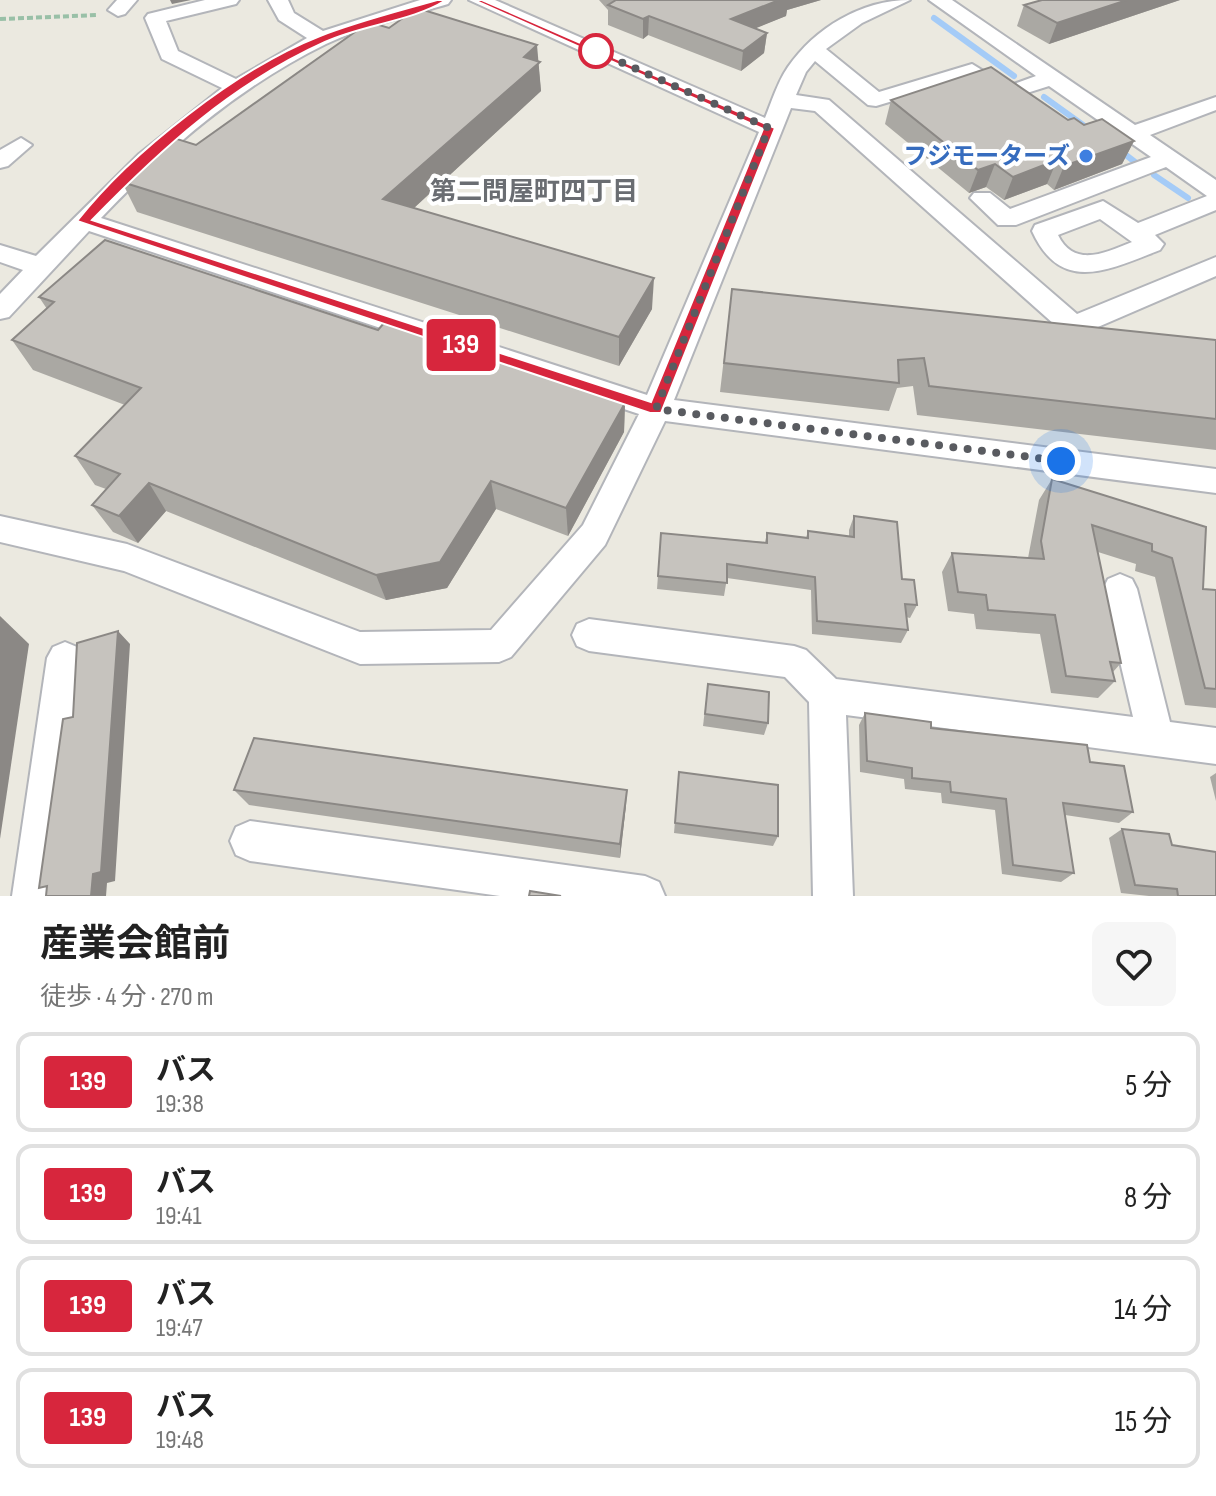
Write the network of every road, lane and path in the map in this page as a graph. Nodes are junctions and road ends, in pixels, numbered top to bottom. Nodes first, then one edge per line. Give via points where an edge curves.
1 (229, 0) edge
2 (278, 0) edge
3 (441, 0) edge
4 (479, 0) edge
5 (900, 0) edge
6 (939, 0) edge
7 (122, 5) edge
8 (0, 19) edge
9 (322, 39) junction
10 (813, 49) junction
11 (1052, 78) junction
12 (235, 86) junction
13 (782, 100) junction
14 (1216, 103) edge
15 (769, 128) junction
16 (1132, 134) junction
17 (21, 145) dead end
18 (1168, 158) junction
19 (0, 161) edge
20 (1216, 191) edge
21 (982, 198) dead end
22 (1216, 201) edge
23 (84, 221) junction
24 (1136, 233) dead end
25 (0, 253) edge
26 (1216, 266) edge
27 (41, 267) junction
28 (0, 310) edge
29 (656, 409) junction
30 (1216, 481) edge
31 (0, 529) edge
32 (1120, 589) dead end
33 (589, 635) dead end
34 (65, 658) dead end
35 (827, 695) junction
36 (1156, 738) junction
37 (1216, 746) edge
38 (250, 841) dead end
39 (32, 896) edge
40 (645, 896) edge
41 (833, 896) edge

1 - 12 street via 155,18 169,55
2 - 9 street via 286,16
3 - 9 street
4 - 15 street
5 - 10 street via 848,22
6 - 11 street
7 - 8 path via 53,19
9 - 12 street
10 - 11 street via 876,100 972,70 1005,94
10 - 13 street
11 - 16 street
12 - 23 street via 158,146
13 - 15 street
13 - 26 street via 821,105 1074,326
14 - 16 street
15 - 29 street
16 - 18 street
17 - 19 street
18 - 20 street
18 - 21 street via 1007,219
22 - 24 street
23 - 27 street
23 - 29 street
25 - 27 street
27 - 28 street
29 - 30 street
29 - 31 street via 594,535 499,646 360,648 127,558
32 - 36 street
33 - 35 street via 794,662
34 - 39 street
35 - 36 street
35 - 41 street
36 - 37 street
38 - 40 street

